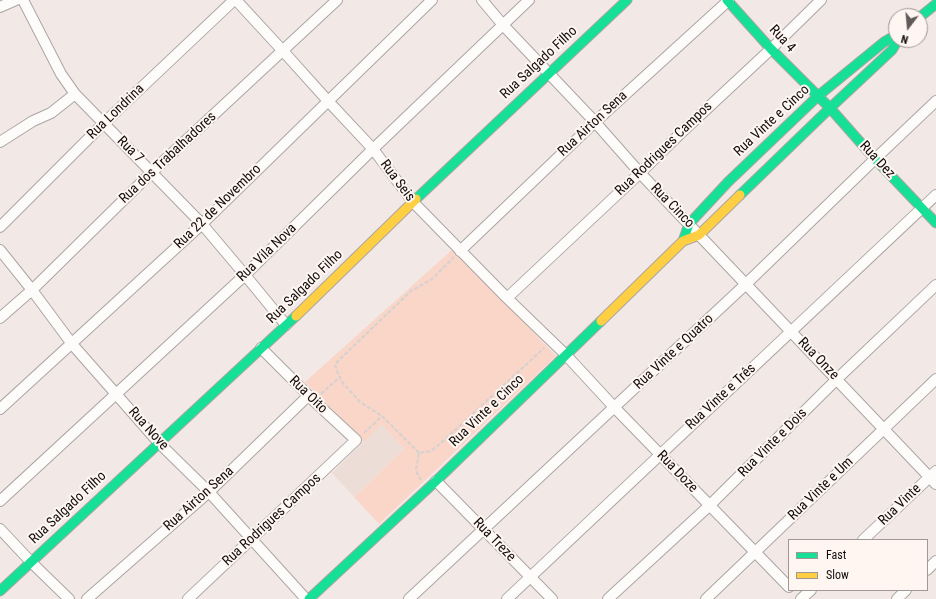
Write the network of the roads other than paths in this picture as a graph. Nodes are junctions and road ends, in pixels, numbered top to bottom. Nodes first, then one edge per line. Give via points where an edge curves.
1 (16, 0) edge
2 (23, 0) edge
3 (235, 0) edge
4 (337, 0) edge
5 (432, 0) edge
6 (482, 0) edge
7 (529, 0) edge
8 (627, 0) edge
9 (728, 0) edge
10 (821, 0) edge
11 (936, 4) edge
12 (0, 7) edge
13 (928, 10) edge
14 (503, 25) junction
15 (888, 40) edge
16 (893, 48) edge
17 (771, 49) junction
18 (283, 51) junction
19 (549, 73) junction
20 (75, 94) junction
21 (818, 96) junction
22 (328, 101) junction
23 (936, 101) edge
24 (830, 108) junction
25 (595, 122) junction
26 (104, 123) junction
27 (0, 142) edge
28 (373, 149) junction
29 (875, 159) junction
30 (152, 172) junction
31 (640, 173) junction
32 (936, 195) edge
33 (413, 202) junction
34 (922, 208) junction
35 (936, 223) edge
36 (202, 224) junction
37 (689, 224) junction
38 (0, 227) edge
39 (699, 235) junction
40 (683, 242) junction
41 (0, 250) edge
42 (460, 251) junction
43 (245, 275) junction
44 (746, 284) junction
45 (936, 286) edge
46 (32, 290) junction
47 (507, 298) junction
48 (0, 318) edge
49 (286, 325) junction
50 (791, 331) junction
51 (72, 344) junction
52 (261, 348) junction
53 (566, 355) junction
54 (936, 379) edge
55 (837, 380) junction
56 (116, 394) junction
57 (311, 398) junction
58 (614, 407) junction
59 (0, 410) edge
60 (884, 429) junction
61 (356, 440) joint
62 (159, 443) junction
63 (660, 454) junction
64 (934, 477) edge
65 (436, 481) junction
66 (209, 492) junction
67 (0, 501) edge
68 (710, 505) junction
69 (0, 529) edge
70 (484, 529) junction
71 (252, 539) junction
72 (864, 539) edge
73 (754, 552) junction
74 (936, 561) edge
75 (31, 562) junction
76 (928, 569) edge
77 (530, 577) junction
78 (788, 586) edge
79 (0, 591) edge
80 (793, 591) edge
81 (810, 591) edge
82 (905, 591) edge
83 (70, 599) edge
84 (87, 599) edge
85 (188, 599) edge
86 (306, 599) edge
87 (309, 599) edge
88 (409, 599) edge
89 (507, 599) edge
90 (552, 599) edge
91 (608, 599) edge
92 (706, 599) edge
93 (801, 599) edge
94 (897, 599) edge

1 - 12 street
2 - 20 street, Rua 7 via 61,74
3 - 18 street, Rua Seis
3 - 26 street, Rua Londrina
4 - 18 street, Rua dos Trabalhadores
5 - 22 street, Rua 22 de Novembro
6 - 14 street, Rua Cinco
7 - 14 street, Rua Vila Nova
8 - 19 street, Rua Salgado Filho
9 - 17 street, Rua 4
9 - 25 street, Rua Airton Sena
10 - 17 street, Rua Rodrigues Campos
11 - 13 street
14 - 19 street, Rua Cinco
14 - 28 street, Rua Vila Nova
15 - 21 street, Rua Vinte e Cinco
16 - 24 street, Rua Vinte e Cinco
17 - 21 street, Rua 4
17 - 31 street, Rua Rodrigues Campos
18 - 22 street, Rua Seis
18 - 30 street, Rua dos Trabalhadores
19 - 25 street, Rua Cinco
19 - 33 street, Rua Salgado Filho
20 - 26 street, Rua 7
20 - 27 street via 51,113
21 - 24 street, Rua Dez
21 - 37 street, Rua Vinte e Cinco via 728,182
22 - 28 street, Rua Seis
22 - 36 street, Rua 22 de Novembro
23 - 29 street, Rua Vinte e Quatro
24 - 29 street, Rua Dez
24 - 39 street, Rua Vinte e Cinco
25 - 31 street, Rua Cinco
25 - 42 street, Rua Airton Sena
26 - 30 street, Rua 7
26 - 38 street, Rua Londrina
28 - 33 street, Rua Seis
28 - 43 street, Rua Vila Nova
29 - 34 street, Rua Dez
29 - 44 street, Rua Vinte e Quatro
30 - 36 street, Rua 7
30 - 46 street, Rua dos Trabalhadores
31 - 37 street, Rua Cinco
31 - 47 street, Rua Rodrigues Campos
32 - 34 street, Rua Vinte e Três
33 - 42 street, Rua Seis
33 - 49 street, Rua Salgado Filho
34 - 35 street, Rua Dez
34 - 50 street, Rua Vinte e Três
36 - 43 street, Rua 7
36 - 51 street, Rua 22 de Novembro
37 - 39 street, Rua Cinco
37 - 40 street, Rua Vinte e Cinco
39 - 40 street, Rua Vinte e Cinco
39 - 44 street, Rua Onze
40 - 53 street, Rua Vinte e Cinco
41 - 46 street, Rua Nove
42 - 47 street, Rua Seis
43 - 49 street, Rua 7
43 - 56 street, Rua Vila Nova
44 - 50 street, Rua Onze
44 - 58 street, Rua Vinte e Quatro
45 - 55 street, Rua Vinte e Dois
46 - 48 street, Rua dos Trabalhadores
46 - 51 street, Rua Nove
47 - 53 street, Rua Seis
49 - 52 street, Rua Salgado Filho
50 - 55 street, Rua Onze
50 - 63 street, Rua Vinte e Três
51 - 56 street, Rua Nove
51 - 59 street, Rua 22 de Novembro
52 - 57 street, Rua Oito
52 - 62 street, Rua Salgado Filho
53 - 58 street, Rua Doze
53 - 65 street, Rua Vinte e Cinco
54 - 60 street, Rua Vinte e Um
55 - 60 street, Rua Onze
55 - 68 street, Rua Vinte e Dois
56 - 62 street, Rua Nove
56 - 67 street, Rua Vila Nova
57 - 61 street, Rua Oito
57 - 66 street, Rua Airton Sena
58 - 63 street, Rua Doze
58 - 70 street, Rua Vinte e Quatro
60 - 64 street, Rua Onze
60 - 73 street, Rua Vinte e Um
61 - 71 street, Rua Rodrigues Campos
62 - 66 street, Rua Nove
62 - 75 street, Rua Salgado Filho
63 - 68 street, Rua Doze
63 - 77 street, Rua Vinte e Três
64 - 72 street, Rua Vinte
65 - 70 street, Rua Treze
65 - 87 street, Rua Vinte e Cinco
66 - 71 street, Rua Nove
66 - 84 street, Rua Airton Sena
68 - 73 street, Rua Doze
68 - 91 street, Rua Vinte e Dois
69 - 75 street
70 - 77 street, Rua Treze
70 - 88 street, Rua Vinte e Quatro
71 - 85 street, Rua Rodrigues Campos
71 - 86 street, Rua Nove
73 - 78 street, Rua Doze
73 - 92 street, Rua Vinte e Um
74 - 76 street
75 - 79 street, Rua Salgado Filho
75 - 83 street
77 - 89 street, Rua Vinte e Três
77 - 90 street, Rua Treze
80 - 93 street
81 - 93 street
82 - 94 street

